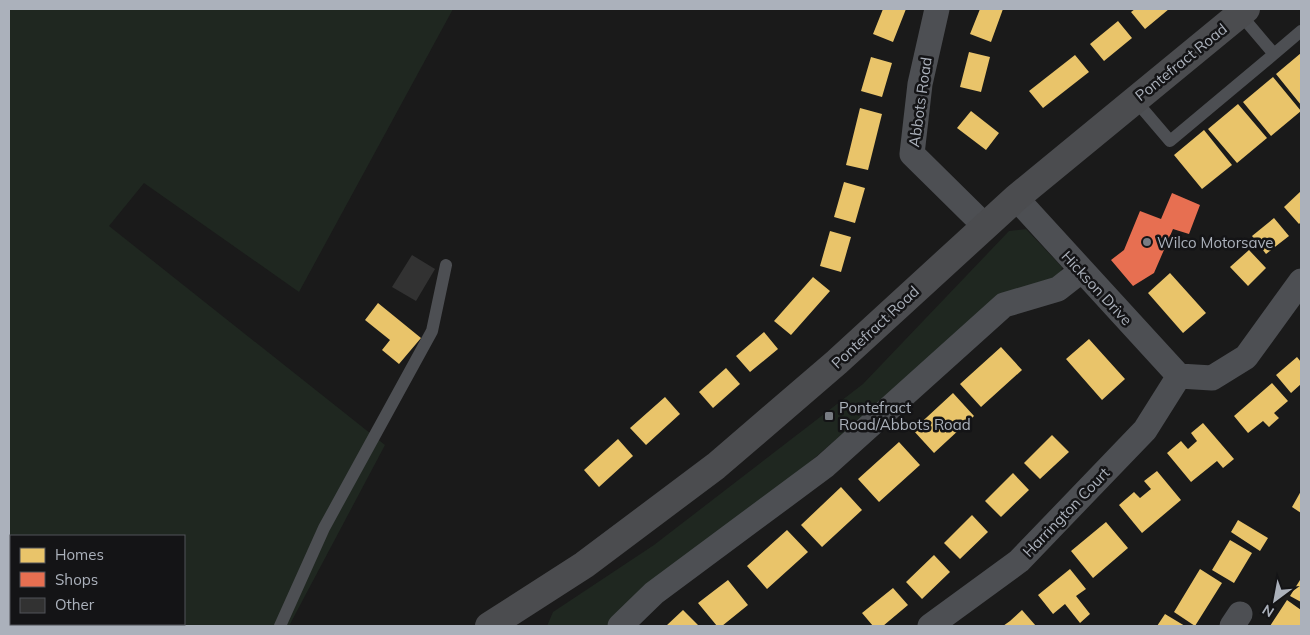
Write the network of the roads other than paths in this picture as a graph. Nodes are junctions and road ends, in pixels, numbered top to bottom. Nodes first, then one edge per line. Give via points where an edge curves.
1 (937, 9) edge
2 (1243, 11) edge
3 (1301, 31) edge
4 (1274, 54) junction
5 (1135, 100) junction
6 (1016, 198) junction
7 (985, 226) junction
8 (446, 265) dead end
9 (1081, 271) junction
10 (1301, 281) edge
11 (1179, 376) junction
12 (507, 622) edge
13 (280, 626) edge
14 (620, 626) edge
15 (930, 626) edge

1 - 7 street, Abbots Road via 920,84 912,154
2 - 4 lane
2 - 5 highway, Pontefract Road
3 - 4 lane
4 - 5 lane via 1170,141
5 - 6 highway, Pontefract Road
6 - 7 highway, Pontefract Road
6 - 9 street, Hickson Drive
7 - 12 highway, Pontefract Road via 837,362 716,466
8 - 13 lane via 432,331 324,528
9 - 11 street, Hickson Drive
9 - 14 street via 1058,289 1004,305 824,466 654,592
10 - 11 street via 1246,357 1212,378
11 - 15 street, Harrington Court via 1145,430 1019,561

